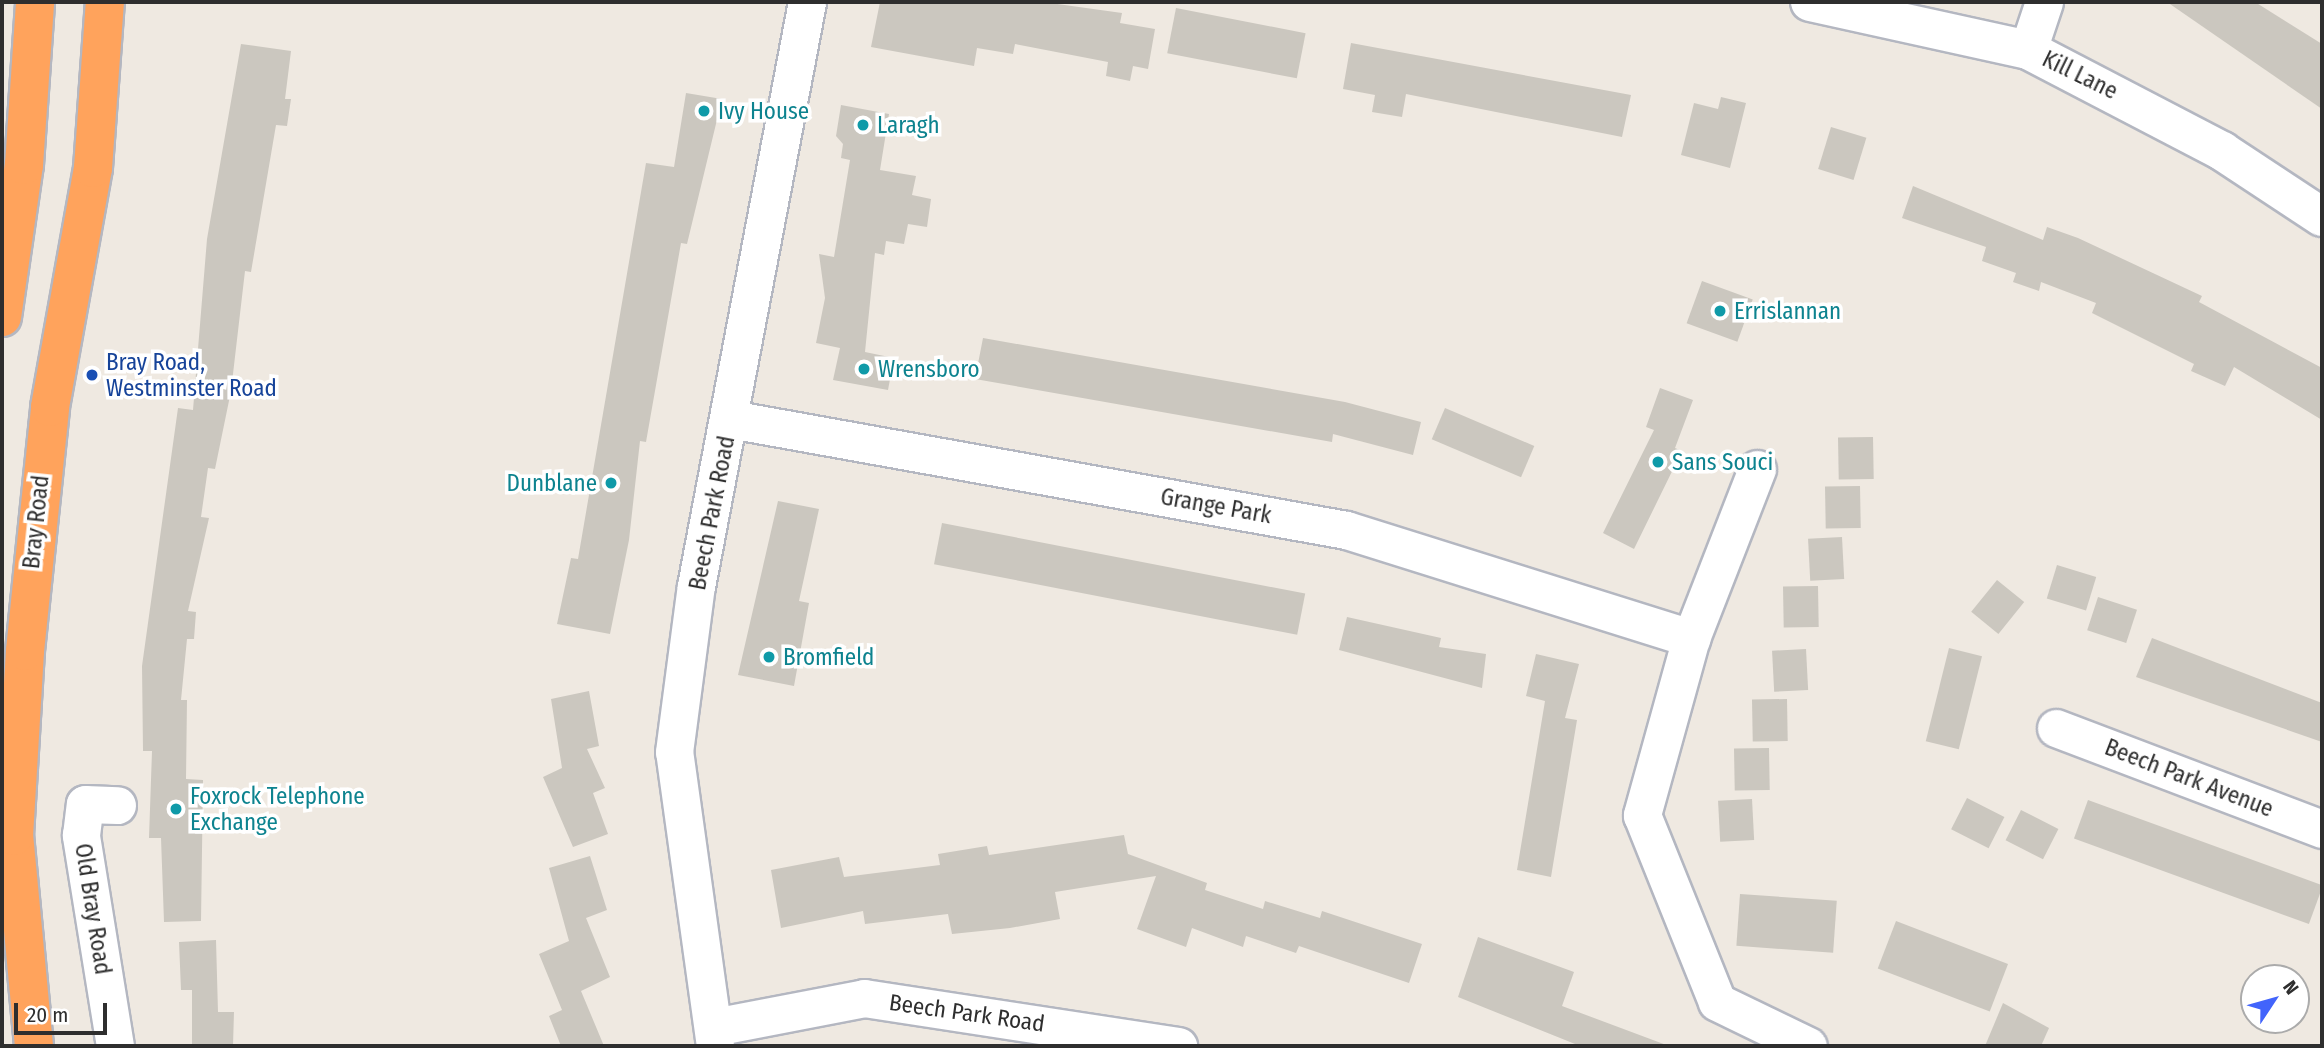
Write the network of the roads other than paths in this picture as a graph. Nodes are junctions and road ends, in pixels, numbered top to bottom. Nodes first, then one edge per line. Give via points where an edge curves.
1 (35, 2) edge
2 (105, 2) edge
3 (807, 2) edge
4 (1810, 2) edge
5 (2044, 2) edge
6 (2028, 50) junction
7 (2322, 217) edge
8 (2, 316) edge
9 (730, 419) junction
10 (1757, 469) dead end
11 (1691, 638) junction
12 (13, 650) edge
13 (2056, 728) dead end
14 (117, 805) dead end
15 (2322, 829) edge
16 (715, 1037) edge
17 (34, 1046) edge
18 (116, 1046) edge
19 (1178, 1046) edge
20 (1808, 1046) edge

1 - 8 highway via 24,165
2 - 12 highway, Bray Road via 93,168
3 - 9 street, Beech Park Road
4 - 6 main road, Kill Lane
5 - 6 street
6 - 7 main road, Kill Lane via 2222,151
9 - 11 street, Grange Park via 1346,530
9 - 16 street, Beech Park Road via 696,586 674,752
10 - 11 street
11 - 20 street via 1642,815 1717,1002
12 - 17 highway, Bray Road via 14,836
13 - 15 street, Beech Park Avenue
14 - 18 street, Old Bray Road via 85,803 81,835
16 - 19 street, Beech Park Road via 864,998

